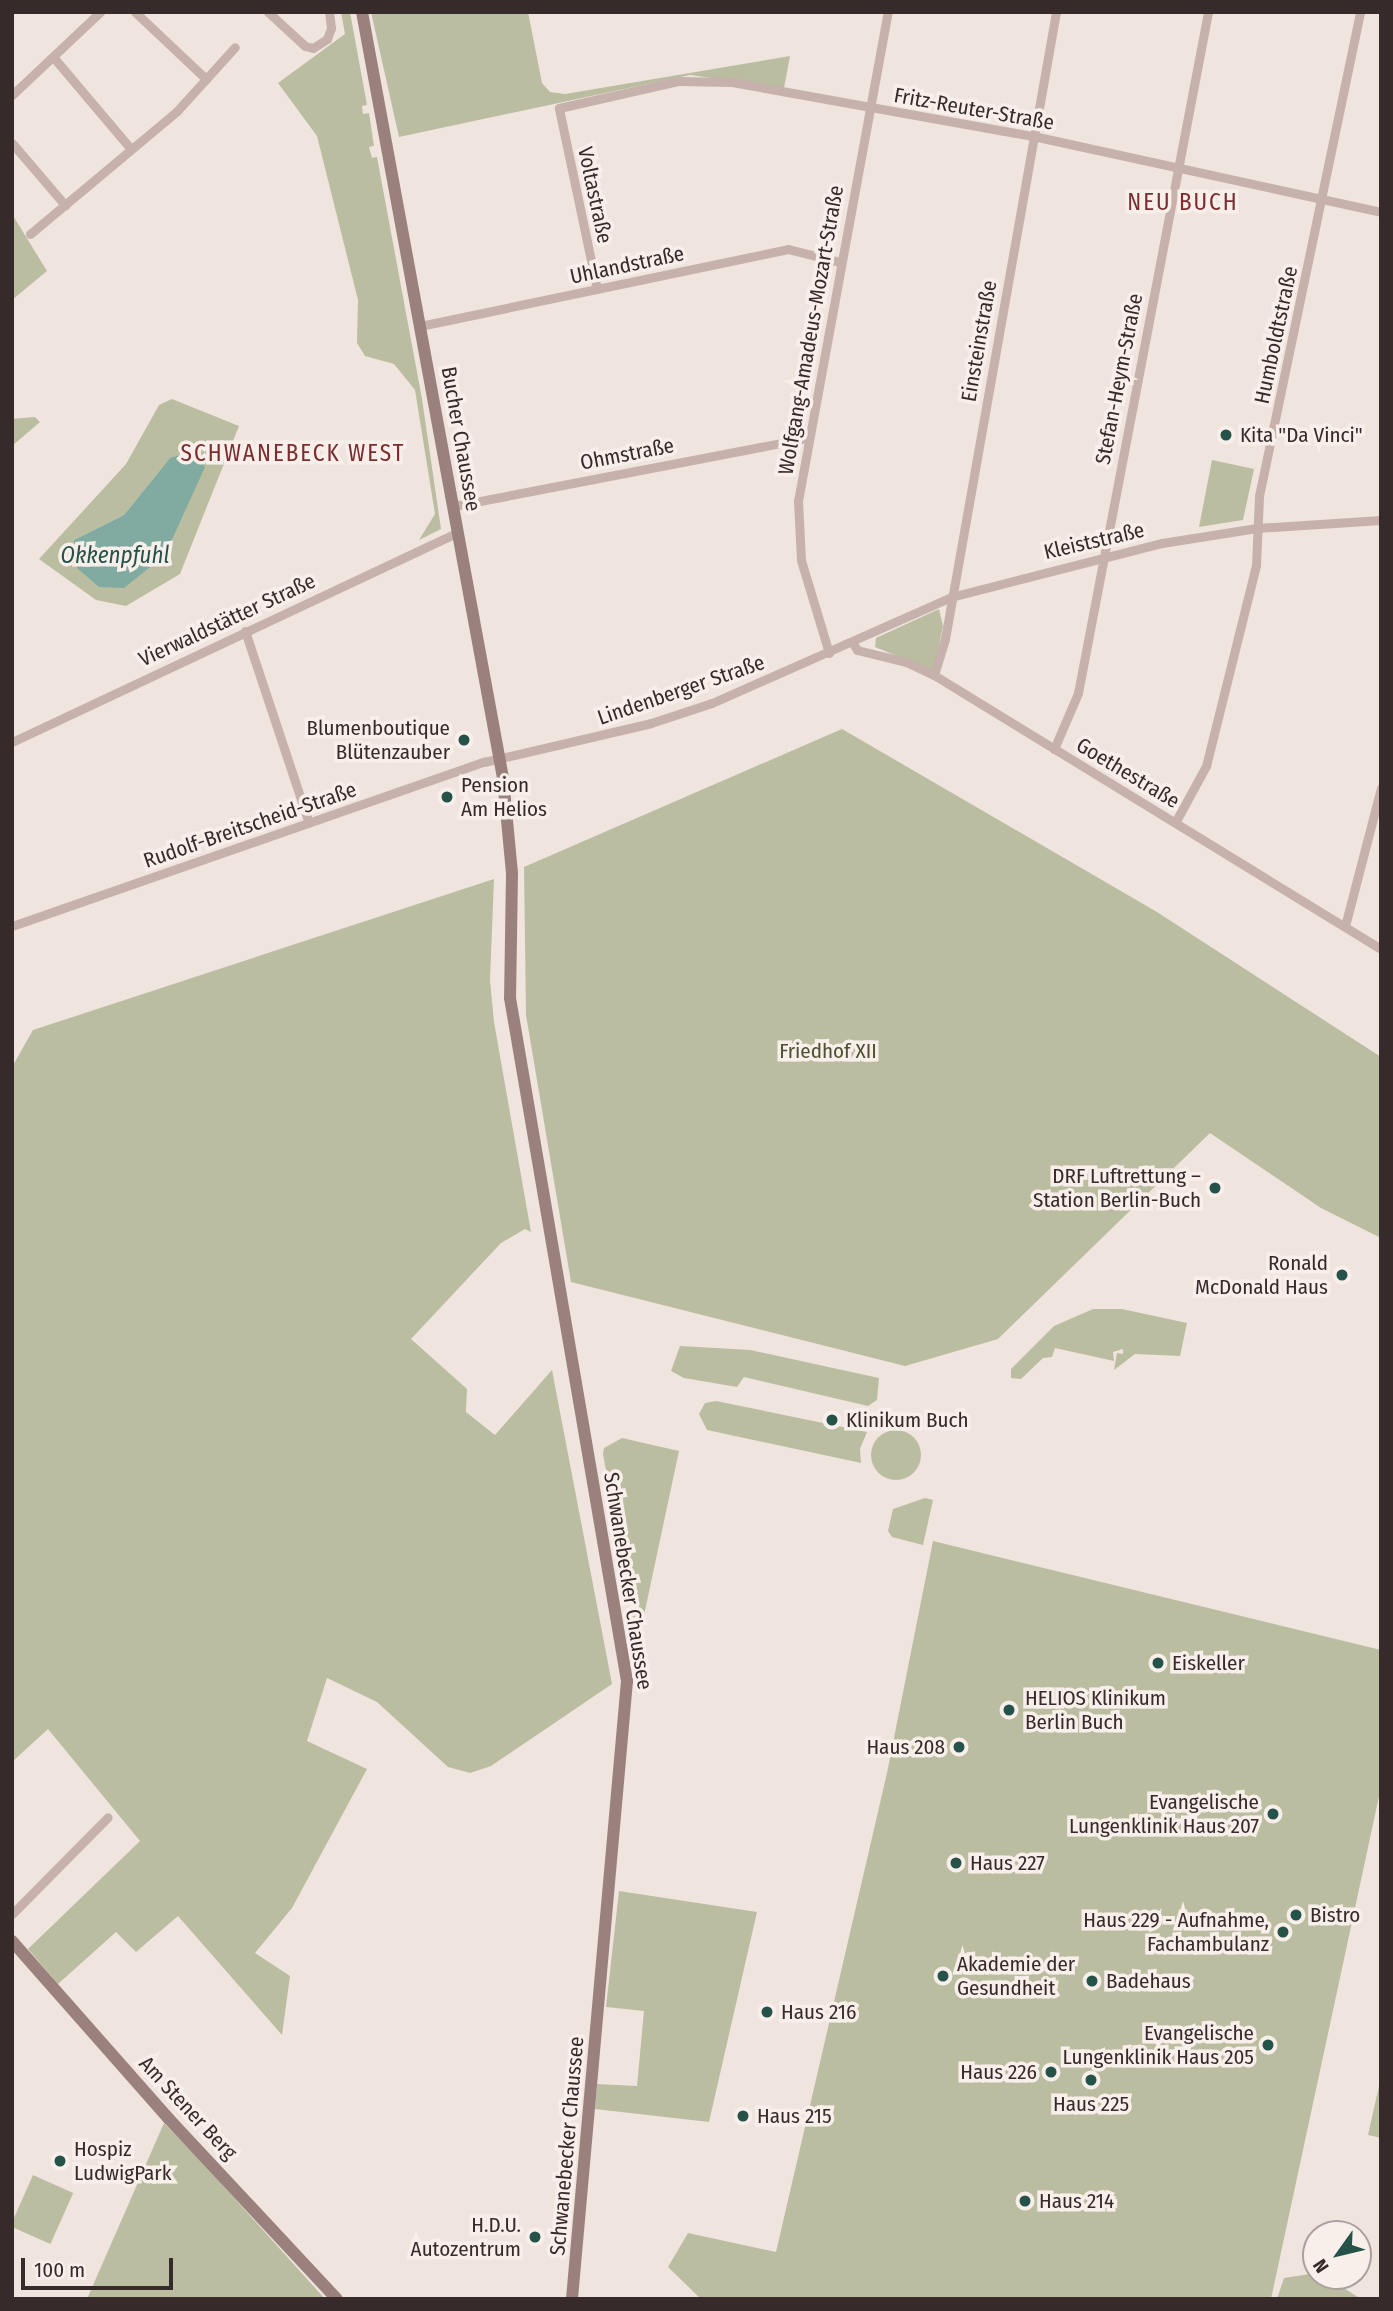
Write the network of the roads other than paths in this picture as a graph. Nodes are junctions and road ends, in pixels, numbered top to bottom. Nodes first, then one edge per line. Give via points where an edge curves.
1 (100, 12) edge
2 (135, 12) edge
3 (268, 12) edge
4 (328, 12) edge
5 (362, 12) edge
6 (888, 12) edge
7 (1056, 12) edge
8 (1208, 12) edge
9 (1360, 12) edge
10 (235, 47) dead end
11 (54, 58) junction
12 (206, 79) junction
13 (12, 94) edge
14 (870, 107) junction
15 (559, 108) joint
16 (1033, 136) junction
17 (12, 143) edge
18 (131, 149) junction
19 (1178, 167) junction
20 (1323, 200) junction
21 (65, 205) junction
22 (1381, 212) edge
23 (30, 234) dead end
24 (841, 262) junction
25 (597, 289) junction
26 (420, 326) junction
27 (807, 438) junction
28 (454, 506) junction
29 (1381, 520) edge
30 (1257, 528) junction
31 (458, 532) junction
32 (1103, 556) junction
33 (951, 597) junction
34 (244, 631) junction
35 (853, 643) junction
36 (829, 653) junction
37 (934, 675) junction
38 (12, 742) edge
39 (1054, 749) junction
40 (500, 760) junction
41 (1380, 793) edge
42 (1175, 821) junction
43 (309, 823) junction
44 (512, 874) joint
45 (12, 926) edge
46 (1345, 926) junction
47 (1381, 949) edge
48 (108, 1817) dead end
49 (12, 1914) edge
50 (12, 1941) edge
51 (337, 2299) edge
52 (572, 2299) edge

1 - 11 street
2 - 12 street
3 - 4 street via 313,48 327,39 331,28
5 - 26 main road, Bucher Chaussee
6 - 14 street, Wolfgang-Amadeus-Mozart-Straße
7 - 16 street, Einsteinstraße
8 - 19 street, Stefan-Heym-Straße
9 - 20 street, Humboldtstraße
10 - 12 street
11 - 13 street
11 - 18 street
12 - 18 street
14 - 15 street, Fritz-Reuter-Straße via 708,78
14 - 16 street, Fritz-Reuter-Straße
14 - 24 street, Wolfgang-Amadeus-Mozart-Straße
15 - 25 street, Voltastraße
16 - 19 street, Fritz-Reuter-Straße
16 - 33 street, Einsteinstraße
17 - 21 street
18 - 21 street
19 - 20 street, Fritz-Reuter-Straße
19 - 32 street, Stefan-Heym-Straße
20 - 22 street, Fritz-Reuter-Straße
20 - 30 street, Humboldtstraße via 1261,488
21 - 23 street
24 - 25 street, Uhlandstraße via 788,249
24 - 27 street, Wolfgang-Amadeus-Mozart-Straße
25 - 26 street, Uhlandstraße
26 - 28 main road, Bucher Chaussee
27 - 28 street, Ohmstraße
27 - 36 street, Wolfgang-Amadeus-Mozart-Straße via 798,501 801,560
28 - 31 main road, Bucher Chaussee
29 - 30 street, Kleiststraße
30 - 32 street, Kleiststraße
30 - 42 street, Humboldtstraße via 1256,565 1215,737 1206,766
31 - 34 street, Vierwaldstätter Straße
31 - 40 main road, Bucher Chaussee
32 - 33 street, Kleiststraße
32 - 39 street, Stefan-Heym-Straße via 1078,693
33 - 35 street, Kleiststraße
33 - 37 street, Einsteinstraße
34 - 38 street, Vierwaldstätter Straße
34 - 43 street
35 - 36 street, Kleiststraße
35 - 37 street, Goethestraße via 857,650 906,662
36 - 40 street, Lindenberger Straße via 736,694 651,723
37 - 39 street, Goethestraße
39 - 42 street, Goethestraße
40 - 43 street, Rudolf-Breitscheid-Straße
40 - 44 main road, Bucher Chaussee
41 - 46 street
42 - 46 street, Goethestraße
43 - 45 street, Rudolf-Breitscheid-Straße
44 - 52 main road, Schwanebecker Chaussee via 510,998 628,1692
46 - 47 street, Goethestraße
48 - 49 street
50 - 51 main road, Am Stener Berg

